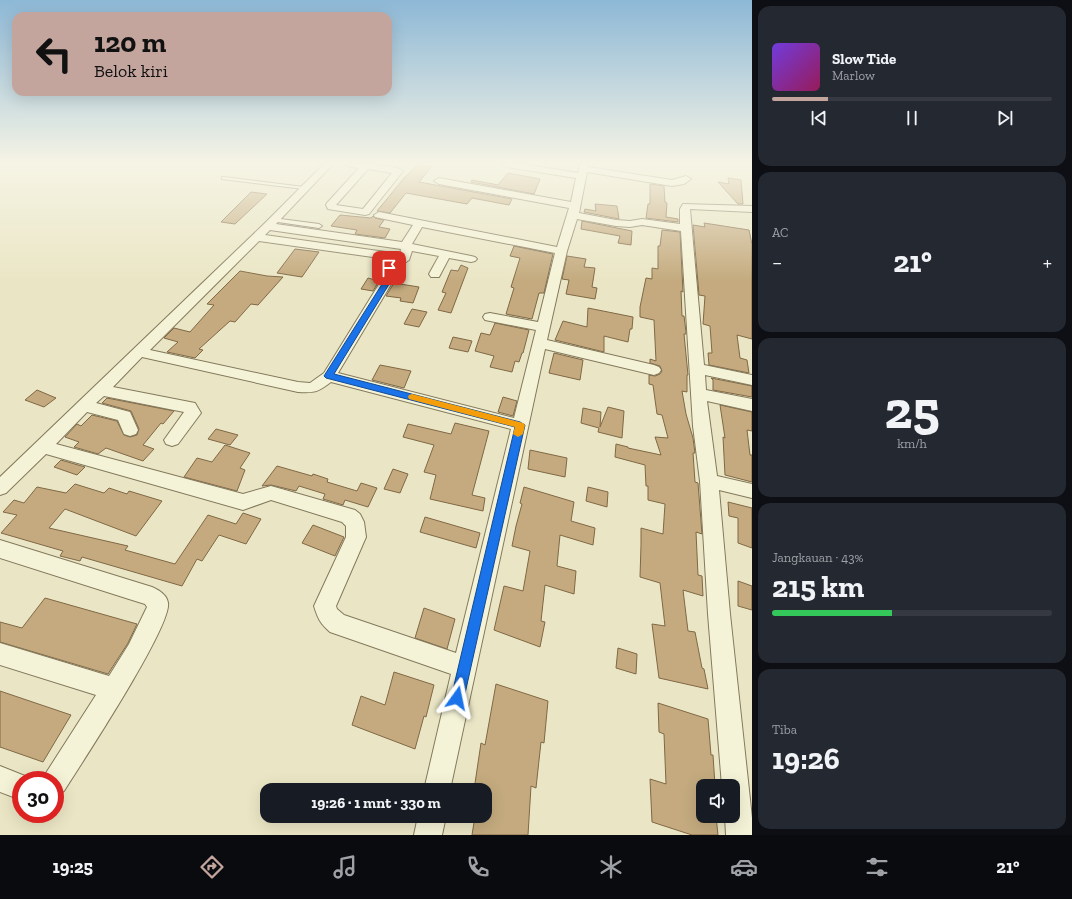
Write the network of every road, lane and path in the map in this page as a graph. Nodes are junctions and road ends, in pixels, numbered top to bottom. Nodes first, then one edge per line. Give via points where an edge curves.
1 (290, 203) edge
2 (333, 203) edge
3 (373, 203) edge
4 (538, 203) edge
5 (576, 203) edge
6 (752, 209) edge
7 (574, 211) junction
8 (379, 215) dead end
9 (271, 223) junction
10 (418, 223) junction
11 (319, 226) dead end
12 (685, 228) junction
13 (256, 237) junction
14 (561, 251) junction
15 (405, 252) junction
16 (446, 254) junction
17 (471, 259) dead end
18 (435, 274) dead end
19 (490, 317) dead end
20 (542, 335) junction
21 (139, 352) junction
22 (697, 369) junction
23 (654, 370) dead end
24 (329, 376) junction
25 (752, 380) edge
26 (100, 390) junction
27 (699, 394) junction
28 (752, 405) edge
29 (85, 406) junction
30 (520, 425) junction
31 (130, 430) dead end
32 (172, 440) dead end
33 (43, 447) junction
34 (709, 482) junction
35 (0, 488) edge
36 (752, 491) edge
37 (0, 549) edge
38 (0, 654) edge
39 (464, 667) junction
40 (114, 689) junction
41 (62, 771) edge
42 (0, 779) edge
43 (439, 783) edge
44 (12, 784) edge
45 (431, 823) edge
46 (428, 835) edge
47 (740, 835) edge

1 - 9 street
2 - 3 street via 332,207 367,211
4 - 7 street
5 - 7 street
6 - 12 street via 687,206
7 - 12 street via 616,223 642,222
7 - 14 street
8 - 10 street
9 - 11 lane
9 - 13 street
9 - 15 street
10 - 14 street
10 - 15 street
12 - 22 street
13 - 15 street
13 - 21 street
14 - 20 street
15 - 16 street
15 - 24 street via 387,271 387,281
16 - 17 street
16 - 18 street
19 - 20 street
20 - 23 street
20 - 30 street
21 - 24 street via 306,388 314,387
21 - 26 street
22 - 25 street
22 - 27 street
24 - 30 street
26 - 29 street
26 - 32 street via 189,407 193,412
27 - 28 street
27 - 34 street
29 - 31 street via 124,416
29 - 33 street
30 - 39 street
33 - 35 street
33 - 39 street via 245,501 271,493 351,518 356,525 356,537 328,599 328,616 338,624
34 - 36 street
34 - 47 street
37 - 40 street via 152,597 156,601 158,606 155,615 137,652
38 - 40 street
39 - 43 street
40 - 41 street
42 - 44 street
45 - 46 street

